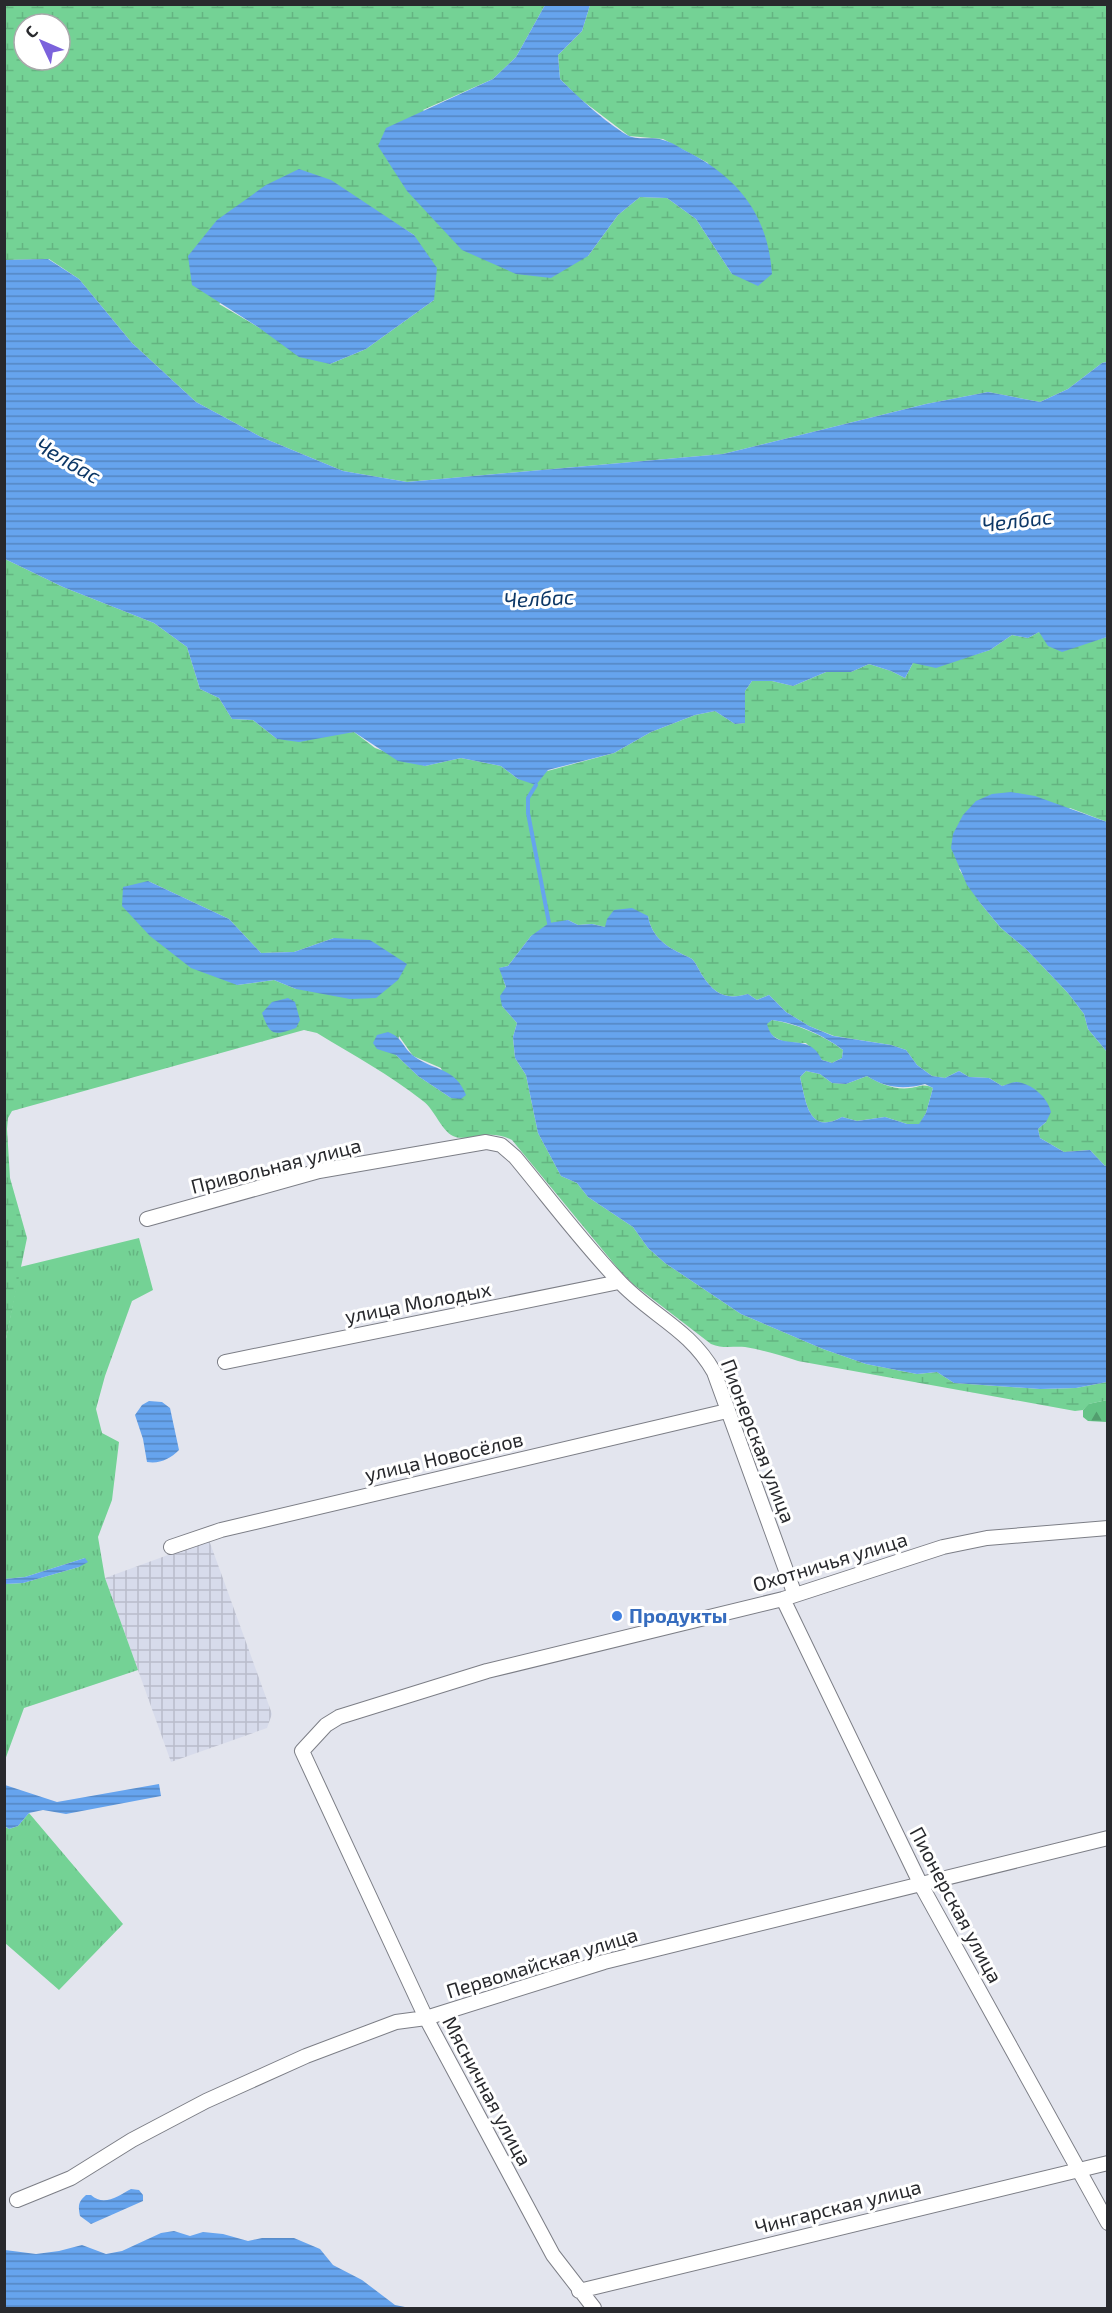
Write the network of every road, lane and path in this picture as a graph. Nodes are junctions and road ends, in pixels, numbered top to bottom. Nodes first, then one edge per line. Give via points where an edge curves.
1 (486, 1142) joint
2 (147, 1219) dead end
3 (619, 1282) junction
4 (225, 1362) dead end
5 (727, 1411) junction
6 (1107, 1528) edge
7 (171, 1547) dead end
8 (789, 1597) junction
9 (302, 1751) joint
10 (1107, 1838) edge
11 (921, 1885) junction
12 (426, 2018) junction
13 (1107, 2163) edge
14 (1078, 2169) junction
15 (17, 2200) dead end
16 (1107, 2223) edge
17 (579, 2291) junction
18 (594, 2308) edge

1 - 2 street, Привольная улица via 319,1171
1 - 3 street, Пионерская улица via 509,1150
3 - 4 street, улица Молодых
3 - 5 street, Пионерская улица via 703,1353
5 - 7 street, улица Новосёлов via 221,1530
5 - 8 street, Пионерская улица
6 - 8 street, Охотничья улица via 987,1538 943,1547
8 - 9 street, Охотничья улица via 487,1671 355,1712 326,1725
8 - 11 street, Пионерская улица
9 - 12 street, Мясничная улица
10 - 11 street, Первомайская улица
11 - 12 street, Первомайская улица via 604,1962
11 - 14 street, Пионерская улица
12 - 15 street, Первомайская улица via 396,2022 306,2056 174,2118 71,2178
12 - 17 street, Мясничная улица via 553,2255
13 - 14 street, Чингарская улица
14 - 16 street, Пионерская улица
14 - 17 street, Чингарская улица
17 - 18 street, Мясничная улица

